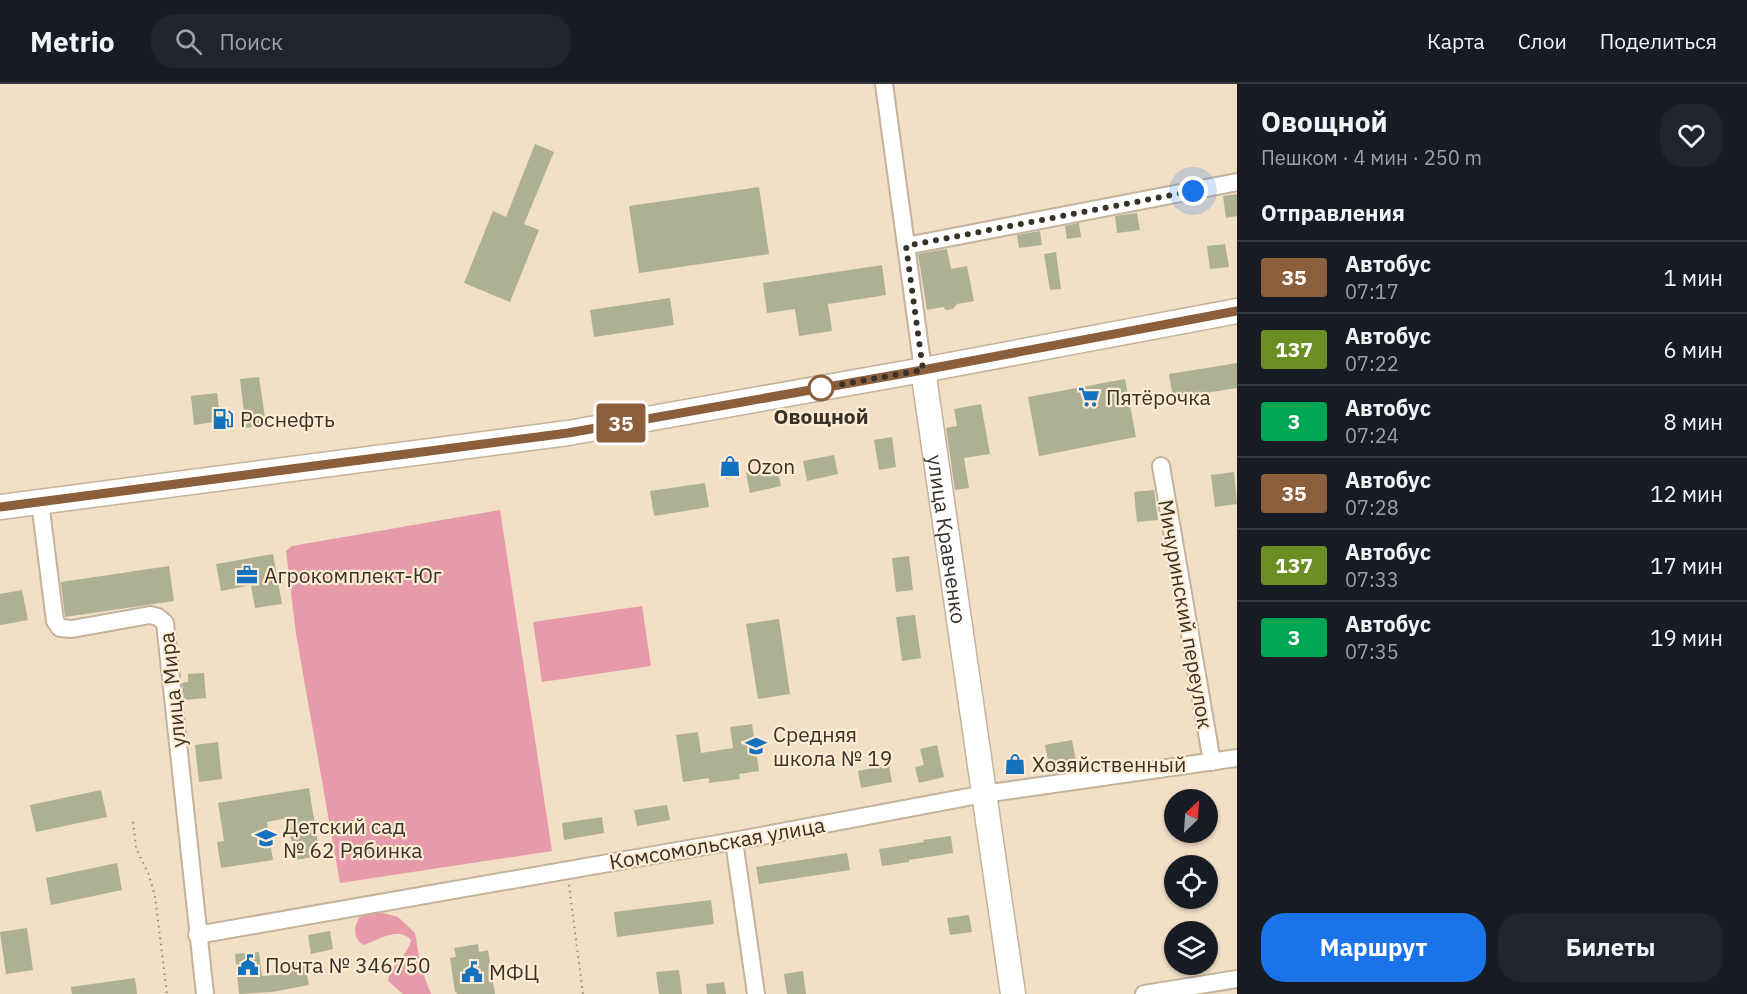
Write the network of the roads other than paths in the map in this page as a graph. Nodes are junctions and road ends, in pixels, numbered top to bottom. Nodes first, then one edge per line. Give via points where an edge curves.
1 (884, 84) edge
2 (1237, 182) edge
3 (906, 246) junction
4 (1237, 311) edge
5 (923, 370) junction
6 (1161, 466) dead end
7 (40, 502) junction
8 (0, 507) edge
9 (1237, 758) edge
10 (1212, 762) junction
11 (984, 794) junction
12 (734, 841) junction
13 (197, 935) junction
14 (1237, 979) edge
15 (205, 994) edge
16 (756, 994) edge
17 (1013, 994) edge
18 (1144, 994) edge

1 - 3 street, улица Кравченко
2 - 3 street
3 - 5 street, улица Кравченко
4 - 5 main road
5 - 7 main road via 568,433
5 - 11 main road, улица Кравченко
6 - 10 street, Мичуринский переулок
7 - 8 main road
7 - 13 street, улица Мира via 55,621 60,628 150,615 165,623
9 - 10 street, Комсомольская улица
10 - 11 street, Комсомольская улица
11 - 12 street, Комсомольская улица
11 - 17 main road, улица Кравченко
12 - 13 street, Комсомольская улица
12 - 16 street
13 - 15 street, улица Мира
14 - 18 street

